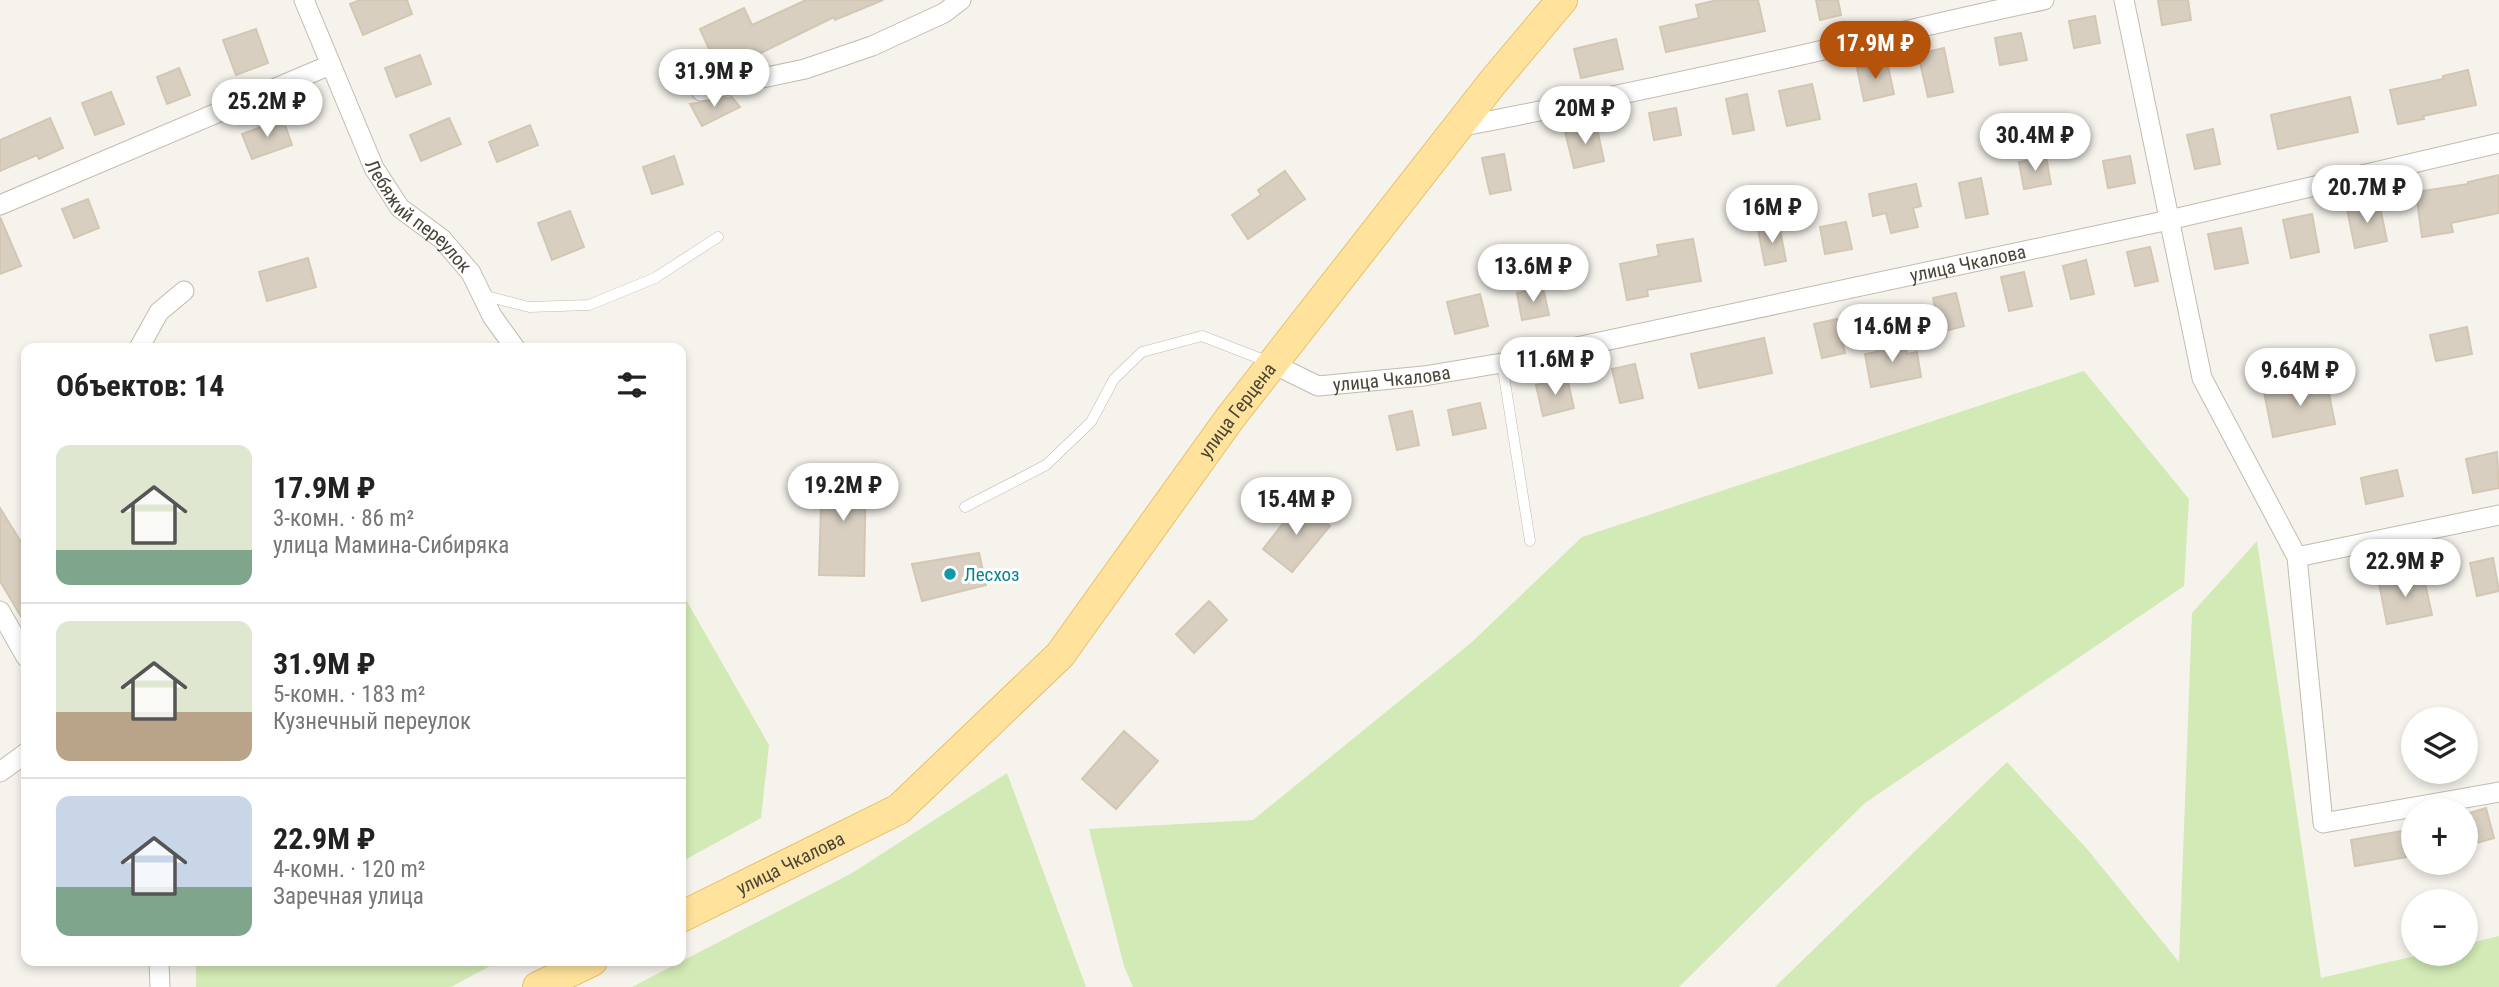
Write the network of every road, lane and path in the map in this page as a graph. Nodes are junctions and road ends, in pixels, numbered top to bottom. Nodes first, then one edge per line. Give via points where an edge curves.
1 (304, 0) edge
2 (961, 0) edge
3 (1562, 0) edge
4 (2045, 0) edge
5 (2124, 0) edge
6 (330, 65) junction
7 (701, 92) dead end
8 (1458, 127) junction
9 (2499, 144) edge
10 (0, 205) edge
11 (2169, 220) junction
12 (718, 237) dead end
13 (184, 291) dead end
14 (481, 295) junction
15 (142, 343) edge
16 (511, 343) edge
17 (1502, 363) junction
18 (1273, 364) junction
19 (965, 508) dead end
20 (2499, 515) edge
21 (1530, 541) dead end
22 (2297, 557) junction
23 (0, 611) edge
24 (21, 648) edge
25 (21, 757) edge
26 (0, 772) edge
27 (2499, 792) edge
28 (899, 809) joint
29 (686, 915) edge
30 (159, 966) edge
31 (582, 966) edge
32 (160, 987) edge
33 (538, 987) edge

1 - 6 street, Лебяжий переулок
2 - 7 street via 944,13 861,50 805,69
3 - 8 main road, улица Герцена
4 - 8 street
5 - 11 street
6 - 10 street
6 - 14 street, Лебяжий переулок via 374,167 400,208 442,239 471,273
8 - 18 main road, улица Герцена
9 - 11 street, улица Чкалова
11 - 17 street, улица Чкалова
11 - 22 street via 2202,378
12 - 14 lane via 655,278 589,305 529,307
13 - 15 street via 159,312
14 - 16 street, Лебяжий переулок
17 - 18 street, улица Чкалова via 1318,386
17 - 21 lane
18 - 19 lane via 1202,336 1142,352 1114,379 1091,422 1046,465
18 - 28 main road, улица Герцена via 1060,655
20 - 22 street
22 - 27 street via 2323,823
23 - 24 street
25 - 26 street
28 - 29 main road, улица Чкалова
30 - 32 street
31 - 33 main road

